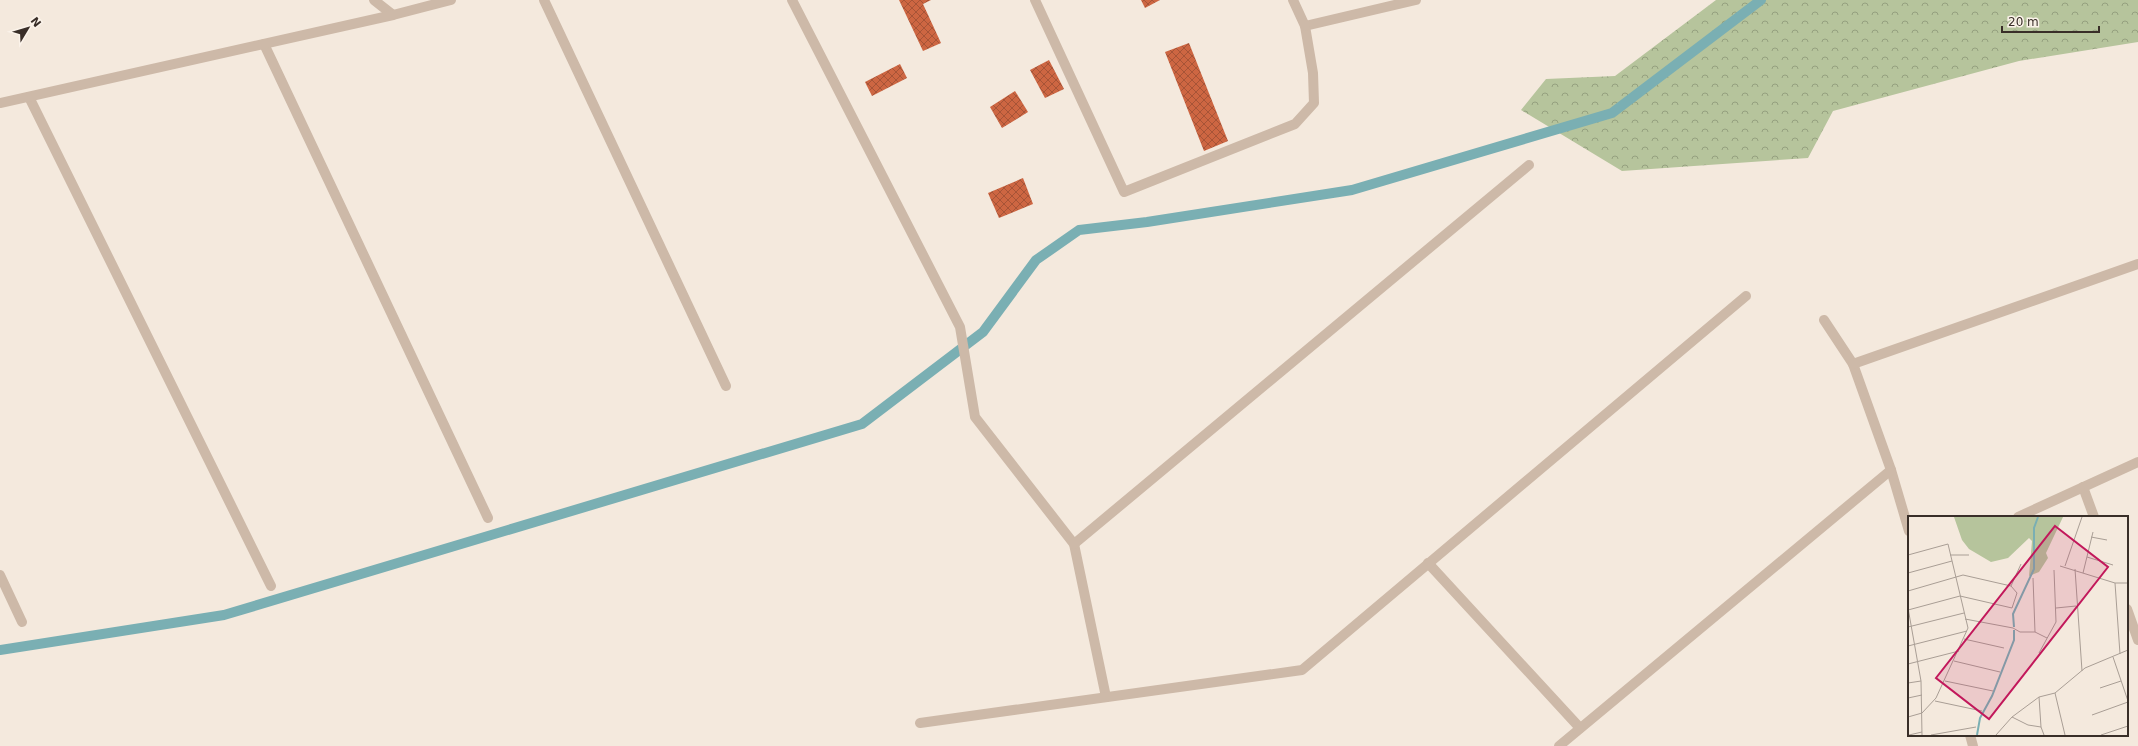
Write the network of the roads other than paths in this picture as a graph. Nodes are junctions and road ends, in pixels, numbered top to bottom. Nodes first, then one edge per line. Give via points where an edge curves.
1 (374, 0) edge
2 (451, 0) edge
3 (544, 0) edge
4 (792, 0) edge
5 (1035, 0) edge
6 (1293, 0) edge
7 (1416, 0) edge
8 (393, 15) junction
9 (1305, 26) junction
10 (264, 44) junction
11 (29, 97) junction
12 (0, 103) edge
13 (1529, 165) dead end
14 (2138, 264) edge
15 (1746, 296) dead end
16 (1824, 320) dead end
17 (1853, 364) junction
18 (726, 386) dead end
19 (2138, 462) edge
20 (1891, 470) junction
21 (2083, 487) junction
22 (2020, 516) edge
23 (2094, 516) edge
24 (488, 518) dead end
25 (1908, 528) edge
26 (1074, 544) junction
27 (1428, 563) junction
28 (0, 575) edge
29 (271, 586) dead end
30 (2128, 612) edge
31 (22, 622) dead end
32 (2138, 640) edge
33 (1106, 698) junction
34 (920, 723) dead end
35 (1580, 728) junction
36 (1970, 736) edge
37 (1559, 746) edge
38 (1973, 746) edge

1 - 8 street
2 - 8 street
3 - 18 street
4 - 26 street via 960,327 975,418
5 - 9 street via 1124,192 1295,124 1314,103 1313,73
6 - 9 street
7 - 9 street
8 - 10 street
10 - 11 street
10 - 24 street
11 - 12 street
11 - 29 street
13 - 26 street
14 - 17 street
15 - 27 street
16 - 17 street
17 - 20 street
19 - 21 street
20 - 25 street
20 - 35 street
21 - 22 street
21 - 23 street
26 - 33 street
27 - 33 street via 1302,670
27 - 35 street
28 - 31 street
30 - 32 street
33 - 34 street
35 - 37 street
36 - 38 street

